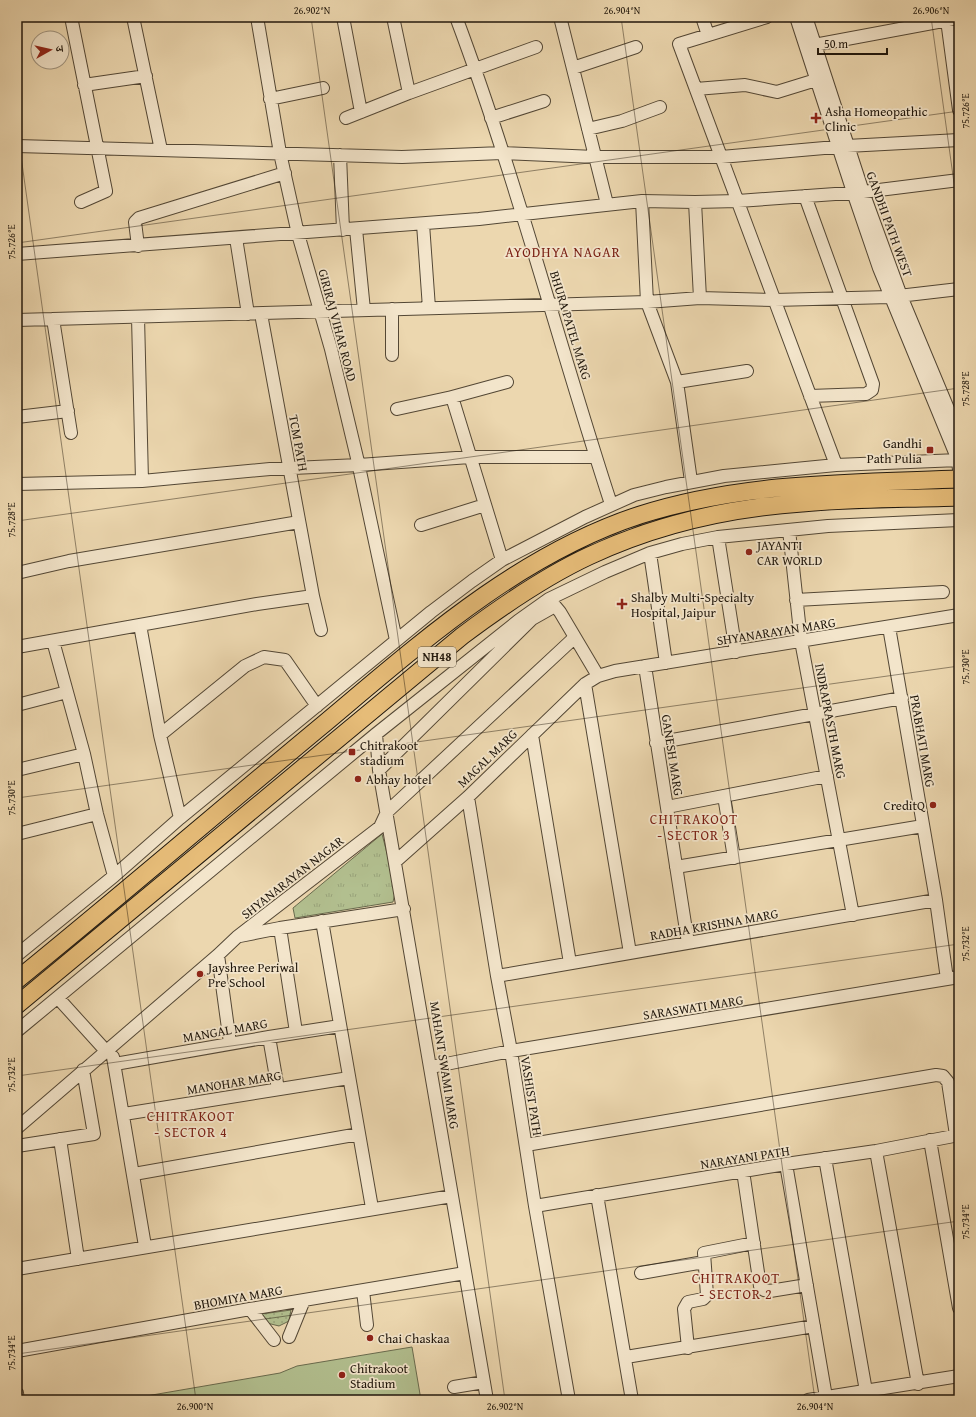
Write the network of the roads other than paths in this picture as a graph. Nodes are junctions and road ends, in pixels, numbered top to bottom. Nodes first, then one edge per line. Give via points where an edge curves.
1 (71, 17) edge
2 (133, 17) edge
3 (257, 17) edge
4 (343, 17) edge
5 (393, 17) edge
6 (456, 17) edge
7 (560, 17) edge
8 (702, 17) edge
9 (768, 17) edge
10 (796, 17) edge
11 (806, 17) edge
12 (953, 19) edge
13 (708, 35) junction
14 (810, 45) junction
15 (536, 47) dead end
16 (636, 47) dead end
17 (475, 68) junction
18 (573, 68) junction
19 (146, 76) junction
20 (816, 80) junction
21 (84, 85) junction
22 (323, 88) dead end
23 (696, 89) junction
24 (409, 92) junction
25 (270, 99) junction
26 (544, 101) dead end
27 (660, 106) dead end
28 (959, 110) edge
29 (362, 112) junction
30 (346, 118) dead end
31 (491, 118) junction
32 (588, 129) junction
33 (959, 140) edge
34 (17, 146) edge
35 (843, 147) junction
36 (96, 148) junction
37 (161, 150) junction
38 (280, 153) junction
39 (502, 153) junction
40 (340, 155) junction
41 (595, 157) junction
42 (721, 157) junction
43 (285, 173) junction
44 (959, 180) edge
45 (858, 192) junction
46 (805, 196) junction
47 (642, 201) junction
48 (738, 201) junction
49 (81, 202) dead end
50 (695, 202) junction
51 (607, 204) junction
52 (522, 215) junction
53 (423, 224) junction
54 (356, 229) junction
55 (343, 230) junction
56 (298, 234) junction
57 (236, 238) junction
58 (138, 246) junction
59 (17, 254) edge
60 (959, 289) edge
61 (896, 297) junction
62 (700, 298) junction
63 (842, 298) junction
64 (774, 300) junction
65 (647, 302) junction
66 (551, 303) junction
67 (429, 308) junction
68 (392, 309) junction
69 (364, 310) junction
70 (320, 312) junction
71 (248, 314) junction
72 (261, 314) junction
73 (138, 317) junction
74 (53, 319) junction
75 (17, 320) edge
76 (392, 355) dead end
77 (747, 371) dead end
78 (507, 382) dead end
79 (676, 382) junction
80 (810, 396) junction
81 (452, 397) junction
82 (398, 409) dead end
83 (68, 411) junction
84 (17, 417) edge
85 (72, 434) dead end
86 (959, 435) edge
87 (470, 457) junction
88 (596, 457) junction
89 (959, 464) edge
90 (359, 465) junction
91 (836, 465) junction
92 (289, 468) junction
93 (959, 479) edge
94 (691, 481) junction
95 (142, 482) junction
96 (17, 484) edge
97 (952, 498) edge
98 (611, 504) junction
99 (485, 505) junction
100 (959, 520) edge
101 (299, 522) junction
102 (421, 525) dead end
103 (789, 530) junction
104 (718, 537) junction
105 (650, 553) junction
106 (502, 560) junction
107 (17, 573) edge
108 (943, 592) dead end
109 (313, 596) junction
110 (796, 600) junction
111 (552, 603) junction
112 (959, 615) edge
113 (140, 625) junction
114 (889, 627) junction
115 (321, 630) dead end
116 (574, 638) junction
117 (396, 640) junction
118 (53, 641) junction
119 (802, 641) junction
120 (17, 647) edge
121 (736, 652) junction
122 (666, 663) junction
123 (645, 666) junction
124 (598, 676) junction
125 (585, 684) junction
126 (67, 692) junction
127 (902, 698) junction
128 (17, 705) edge
129 (317, 706) junction
130 (815, 714) junction
131 (376, 734) junction
132 (160, 735) junction
133 (532, 735) junction
134 (656, 743) junction
135 (84, 754) junction
136 (17, 770) edge
137 (379, 770) junction
138 (826, 776) junction
139 (468, 796) junction
140 (724, 796) junction
141 (667, 807) junction
142 (387, 812) junction
143 (97, 814) junction
144 (180, 818) junction
145 (924, 826) junction
146 (17, 834) edge
147 (839, 841) junction
148 (734, 858) junction
149 (396, 861) junction
150 (676, 867) junction
151 (114, 876) junction
152 (936, 900) junction
153 (404, 909) junction
154 (854, 915) junction
155 (322, 921) junction
156 (280, 928) junction
157 (237, 937) junction
158 (688, 943) junction
159 (630, 953) junction
160 (218, 955) junction
161 (17, 956) edge
162 (570, 963) junction
163 (497, 976) junction
164 (953, 978) edge
165 (17, 980) edge
166 (58, 998) junction
167 (17, 1005) edge
168 (340, 1026) junction
169 (17, 1031) edge
170 (296, 1032) junction
171 (269, 1036) junction
172 (230, 1043) junction
173 (108, 1048) junction
174 (511, 1051) junction
175 (115, 1064) junction
176 (431, 1067) junction
177 (83, 1070) junction
178 (349, 1078) junction
179 (278, 1089) junction
180 (124, 1114) junction
181 (17, 1128) edge
182 (359, 1134) junction
183 (958, 1135) edge
184 (60, 1139) junction
185 (930, 1140) junction
186 (526, 1145) junction
187 (17, 1146) edge
188 (876, 1151) junction
189 (825, 1158) junction
190 (786, 1164) junction
191 (743, 1171) junction
192 (134, 1174) junction
193 (597, 1195) junction
194 (452, 1196) junction
195 (536, 1206) junction
196 (372, 1208) junction
197 (754, 1243) junction
198 (145, 1246) junction
199 (78, 1258) junction
200 (704, 1262) junction
201 (17, 1269) edge
202 (465, 1273) junction
203 (641, 1273) dead end
204 (807, 1285) junction
205 (363, 1291) junction
206 (304, 1300) junction
207 (959, 1308) edge
208 (250, 1309) junction
209 (367, 1325) dead end
210 (814, 1326) junction
211 (289, 1337) dead end
212 (274, 1340) dead end
213 (688, 1348) junction
214 (17, 1351) edge
215 (626, 1358) junction
216 (959, 1376) edge
217 (484, 1382) junction
218 (918, 1384) junction
219 (454, 1387) dead end
220 (866, 1391) junction
221 (17, 1393) edge
222 (826, 1397) junction
223 (18, 1400) edge
224 (487, 1400) edge
225 (569, 1400) edge
226 (632, 1400) edge
227 (808, 1400) edge

1 - 21 street
2 - 19 street
3 - 25 street, GIRIRAJ VIHAR ROAD
4 - 29 street
5 - 24 street
6 - 17 street, BHURA PATEL MARG
7 - 18 street
8 - 13 street
9 - 13 street
10 - 14 street
11 - 14 street, GANDHI PATH WEST
12 - 14 street
12 - 28 street
13 - 23 street via 679,44
14 - 20 street
14 - 35 street, GANDHI PATH WEST
15 - 17 street
16 - 18 street
17 - 24 street
17 - 31 street, BHURA PATEL MARG
18 - 32 street
19 - 21 street
19 - 37 street
20 - 23 street via 777,92 745,85
20 - 35 street
21 - 36 street
22 - 25 street
23 - 42 street
24 - 29 street
25 - 38 street, GIRIRAJ VIHAR ROAD
26 - 31 street
27 - 32 street via 622,121
29 - 30 street
31 - 39 street, BHURA PATEL MARG
32 - 41 street
33 - 35 street
34 - 36 street
35 - 42 street
35 - 45 street, GANDHI PATH WEST
36 - 37 street
36 - 49 street via 106,191
37 - 38 street
38 - 40 street
38 - 43 street, GIRIRAJ VIHAR ROAD
39 - 40 street via 402,157
39 - 41 street
39 - 52 street, BHURA PATEL MARG
40 - 55 street
41 - 42 street
41 - 51 street
42 - 48 street
43 - 56 street, GIRIRAJ VIHAR ROAD
43 - 58 street via 139,218 135,222
44 - 45 street
45 - 46 street
45 - 61 street, GANDHI PATH WEST
45 - 61 street via 879,268
46 - 48 street
46 - 63 street
47 - 50 street
47 - 51 street
47 - 65 street
48 - 50 street
48 - 64 street
50 - 62 street
51 - 52 street
52 - 53 street
52 - 66 street, BHURA PATEL MARG
53 - 54 street
53 - 67 street
54 - 55 street
54 - 69 street
55 - 56 street
56 - 57 street
56 - 70 street, GIRIRAJ VIHAR ROAD
57 - 58 street
57 - 71 street
58 - 59 street
60 - 61 street
61 - 63 street
61 - 86 street, GANDHI PATH WEST
61 - 89 street
62 - 64 street
62 - 65 street
63 - 64 street
63 - 80 street via 873,384 872,390 866,394
64 - 80 street
65 - 66 street
65 - 79 street
66 - 67 street
66 - 88 street, BHURA PATEL MARG
67 - 68 street
68 - 69 street
68 - 76 street
69 - 70 street
70 - 72 street
70 - 90 street, GIRIRAJ VIHAR ROAD
71 - 72 street
71 - 73 street
72 - 92 street, TCM PATH
73 - 74 street
73 - 95 street
74 - 75 street
74 - 83 street
77 - 79 street
78 - 81 street
79 - 94 street
80 - 91 street
81 - 82 street
81 - 87 street
83 - 84 street
83 - 85 street
87 - 88 street
87 - 90 street
87 - 99 street
88 - 98 street, BHURA PATEL MARG
89 - 91 street
90 - 92 street
90 - 117 street, GIRIRAJ VIHAR ROAD
91 - 94 street
92 - 95 street
92 - 101 street, TCM PATH
93 - 165 highway, NH48 via 810,484 724,495 642,514 569,544 513,577 421,643
94 - 98 street via 634,495
95 - 96 street
97 - 167 highway, NH48 via 803,502 729,512 644,534 590,556 556,574 499,608 462,636
98 - 106 street
99 - 102 street
99 - 106 street
100 - 103 street
101 - 107 street via 99,556
101 - 109 street, TCM PATH
103 - 104 street
103 - 110 street, INDRAPRASTH MARG
104 - 105 street
104 - 121 street
105 - 111 street via 605,572
105 - 122 street
106 - 117 street
108 - 110 street
109 - 113 street
109 - 115 street, TCM PATH
110 - 119 street, INDRAPRASTH MARG
111 - 116 street
111 - 131 street via 495,639
111 - 137 street via 532,619
112 - 114 street, SHYANARAYAN MARG
113 - 118 street
113 - 132 street
114 - 119 street, SHYANARAYAN MARG
114 - 127 street, PRABHATI MARG
116 - 124 street
116 - 142 street, SHYANARAYAN NAGAR
117 - 129 street
118 - 120 street
118 - 126 street
119 - 121 street, SHYANARAYAN MARG
119 - 130 street, INDRAPRASTH MARG
121 - 122 street, SHYANARAYAN MARG
122 - 123 street, SHYANARAYAN MARG
123 - 124 street, SHYANARAYAN MARG
123 - 134 street, GANESH MARG
124 - 125 street, MAGAL MARG
125 - 133 street, MAGAL MARG
125 - 159 street
126 - 128 street
126 - 135 street
127 - 130 street
127 - 145 street, PRABHATI MARG
129 - 132 street via 285,660 264,658 245,666
129 - 144 street
130 - 134 street
130 - 138 street, INDRAPRASTH MARG
131 - 137 street, MAHANT SWAMI MARG
131 - 166 street
132 - 144 street
133 - 139 street, MAGAL MARG
133 - 162 street
134 - 141 street, GANESH MARG
135 - 136 street
135 - 143 street
137 - 142 street, MAHANT SWAMI MARG
138 - 140 street
138 - 147 street, INDRAPRASTH MARG
139 - 149 street, MAGAL MARG
139 - 163 street, VASHIST PATH
140 - 141 street
140 - 148 street
141 - 150 street, GANESH MARG
142 - 149 street, MAHANT SWAMI MARG
142 - 157 street, SHYANARAYAN NAGAR via 380,827
143 - 146 street
143 - 151 street
144 - 151 street
145 - 147 street
145 - 152 street, PRABHATI MARG
147 - 148 street
147 - 154 street, INDRAPRASTH MARG
148 - 150 street
149 - 153 street, MAHANT SWAMI MARG
150 - 158 street, GANESH MARG
151 - 161 street
152 - 154 street, RADHA KRISHNA MARG
152 - 164 street, PRABHATI MARG
153 - 155 street
153 - 176 street, MAHANT SWAMI MARG
154 - 158 street, RADHA KRISHNA MARG
155 - 156 street
155 - 168 street
156 - 157 street
156 - 170 street
157 - 160 street, SHYANARAYAN NAGAR
158 - 159 street, RADHA KRISHNA MARG
159 - 162 street, RADHA KRISHNA MARG
160 - 172 street
160 - 173 street, SHYANARAYAN NAGAR
162 - 163 street, RADHA KRISHNA MARG
163 - 174 street, VASHIST PATH
164 - 174 street, SARASWATI MARG
166 - 169 street
166 - 173 street
168 - 170 street, MANGAL MARG
168 - 178 street
170 - 171 street, MANGAL MARG
171 - 172 street, MANGAL MARG
171 - 179 street
172 - 175 street, MANGAL MARG
173 - 175 street
173 - 177 street, SHYANARAYAN NAGAR
174 - 176 street, SARASWATI MARG
174 - 186 street, VASHIST PATH
175 - 180 street
176 - 194 street, MAHANT SWAMI MARG
177 - 181 street, SHYANARAYAN NAGAR
177 - 184 street via 94,1134
178 - 179 street, MANOHAR MARG
178 - 182 street
179 - 180 street, MANOHAR MARG
180 - 192 street
182 - 192 street
182 - 196 street
183 - 185 street, NARAYANI PATH
183 - 186 street via 948,1082 943,1076 936,1075
184 - 187 street
184 - 199 street
185 - 188 street, NARAYANI PATH
185 - 207 street
186 - 195 street, VASHIST PATH
188 - 189 street, NARAYANI PATH
188 - 218 street
189 - 190 street, NARAYANI PATH
189 - 220 street
190 - 191 street, NARAYANI PATH
190 - 204 street
191 - 193 street, NARAYANI PATH
191 - 197 street
192 - 198 street
193 - 195 street, NARAYANI PATH
193 - 215 street
194 - 196 street
194 - 202 street, MAHANT SWAMI MARG
195 - 225 street, VASHIST PATH
196 - 198 street
197 - 200 street via 707,1251 704,1253
197 - 204 street via 760,1286 764,1290
198 - 199 street
199 - 201 street
200 - 203 street
200 - 213 street via 707,1296 688,1302 684,1309
202 - 205 street, BHOMIYA MARG
202 - 217 street, MAHANT SWAMI MARG
204 - 210 street
205 - 206 street, BHOMIYA MARG
205 - 209 street
206 - 208 street, BHOMIYA MARG
206 - 211 street
208 - 212 street
208 - 214 street, BHOMIYA MARG
210 - 213 street
210 - 222 street
213 - 215 street
215 - 226 street
216 - 218 street
217 - 219 street
217 - 224 street, MAHANT SWAMI MARG
218 - 220 street
220 - 222 street
221 - 223 street
222 - 227 street

